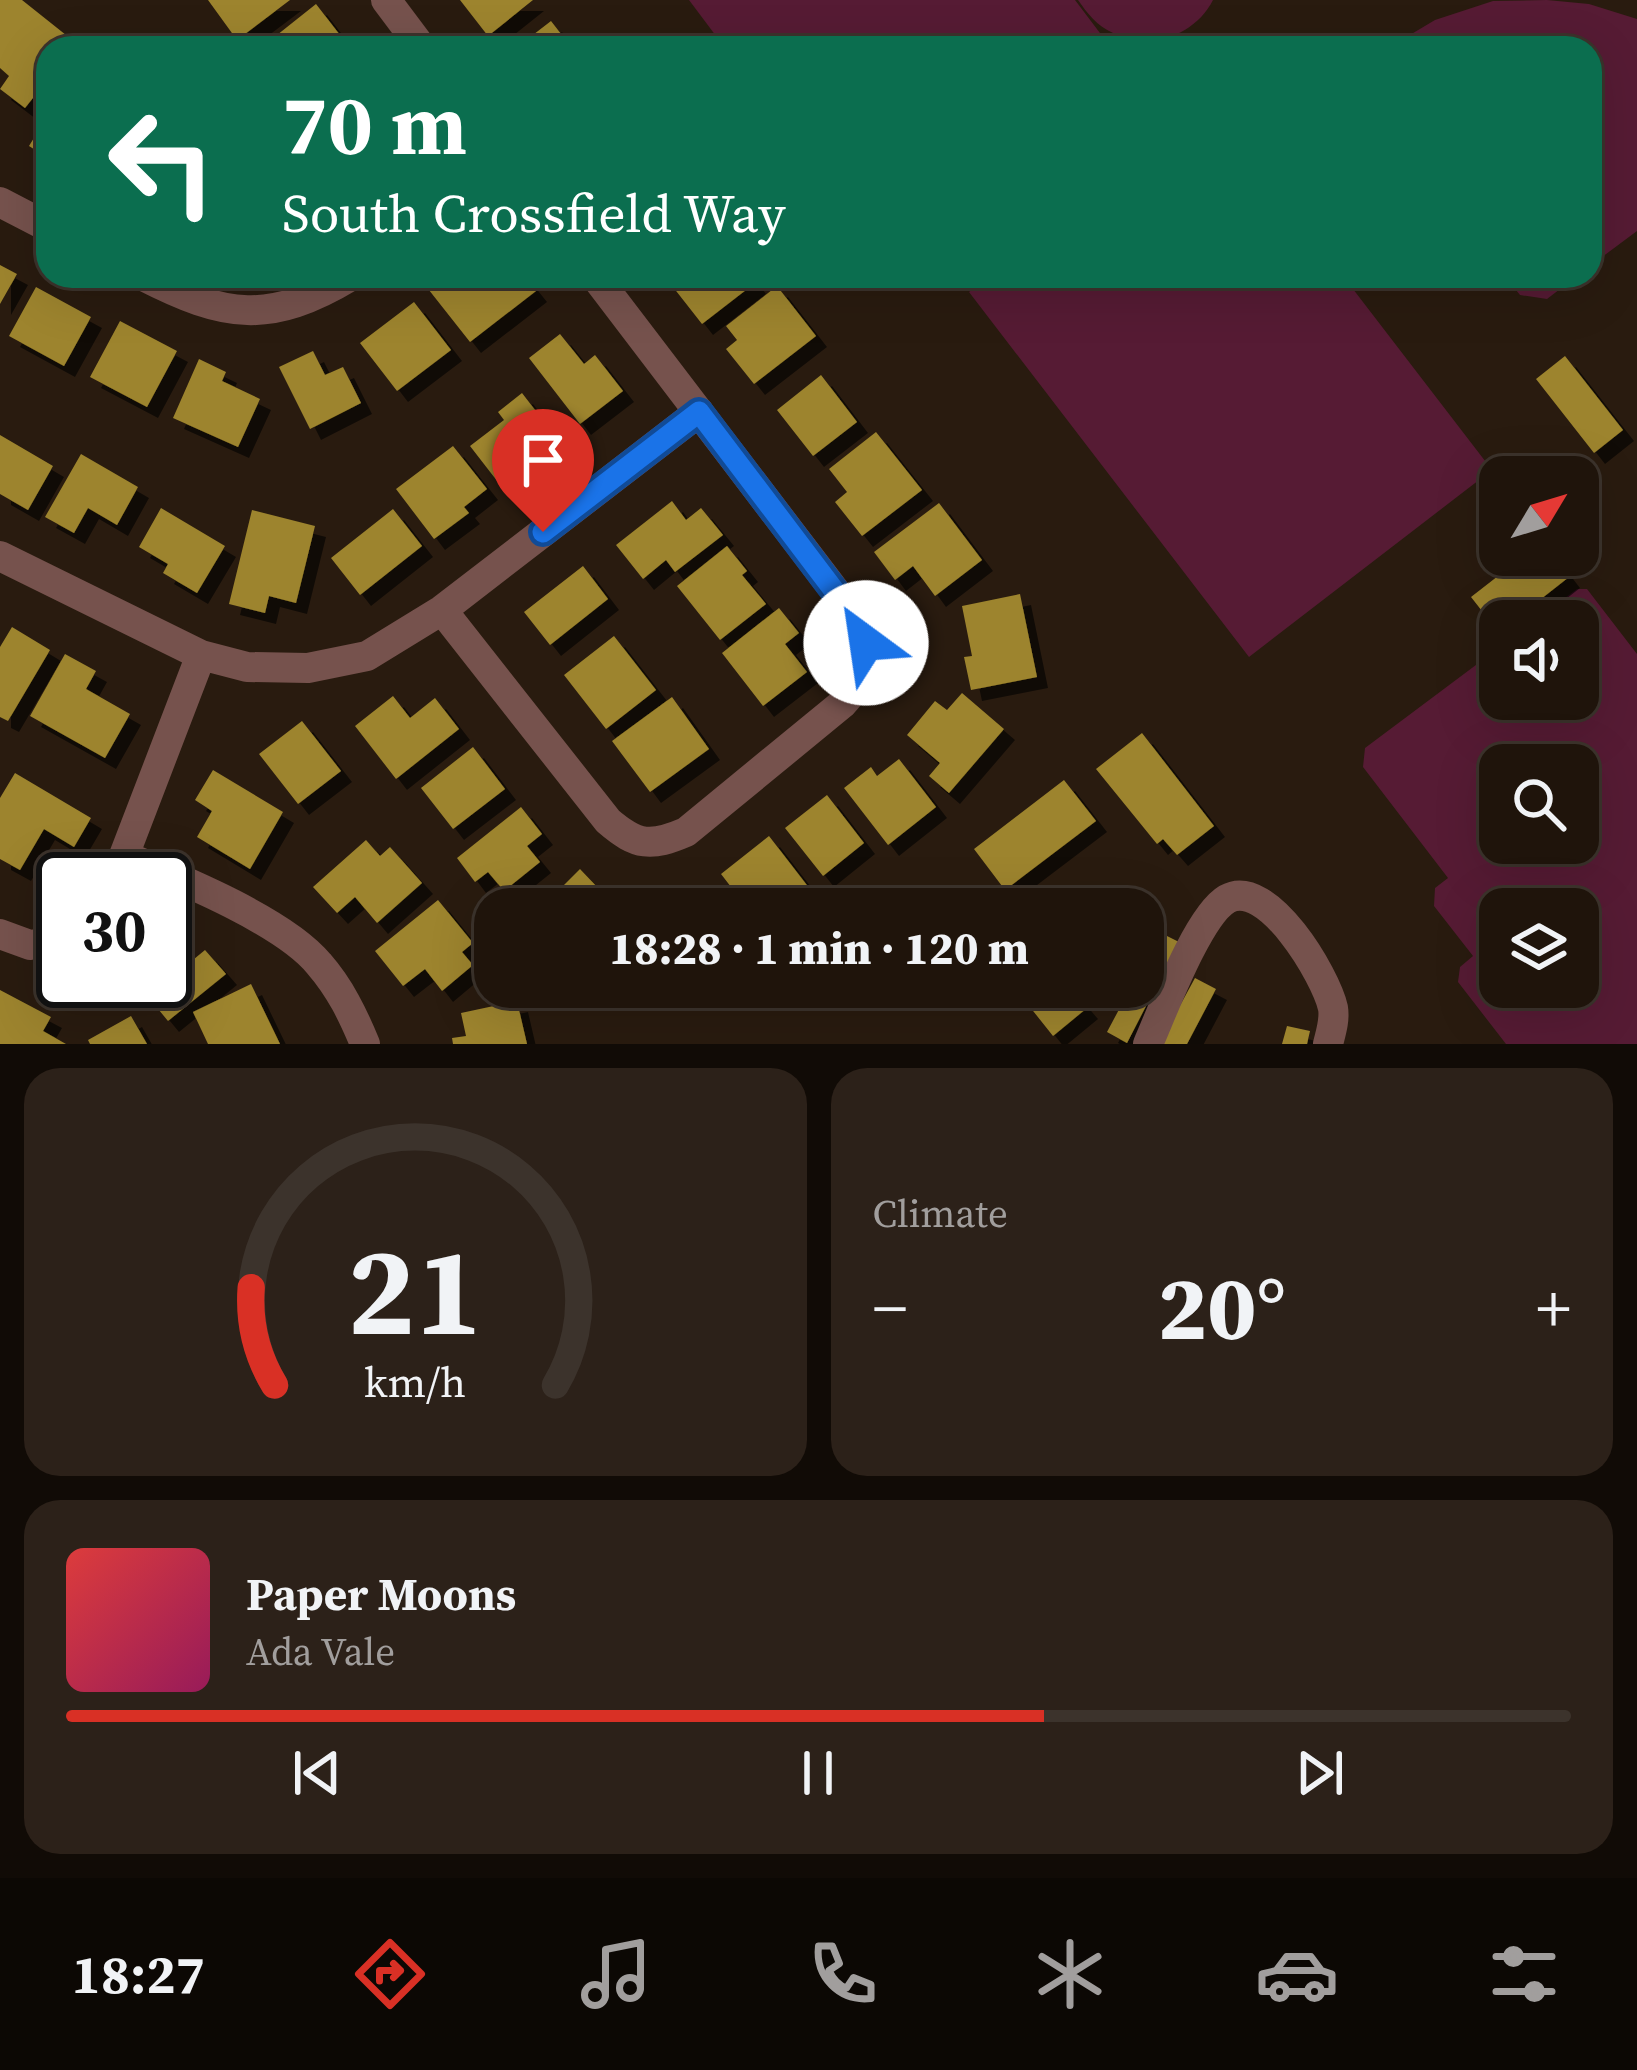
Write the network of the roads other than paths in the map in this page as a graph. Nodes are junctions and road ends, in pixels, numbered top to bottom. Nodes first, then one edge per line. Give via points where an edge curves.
1 (386, 0) edge
2 (413, 36) edge
3 (0, 202) edge
4 (36, 221) edge
5 (166, 288) edge
6 (331, 288) edge
7 (604, 288) edge
8 (699, 412) junction
9 (0, 556) edge
10 (442, 610) junction
11 (201, 655) junction
12 (126, 852) edge
13 (192, 895) edge
14 (0, 934) edge
15 (36, 944) edge
16 (365, 1044) edge
17 (1148, 1044) edge
18 (1328, 1044) edge

1 - 2 street
3 - 4 street
5 - 6 street via 228,309 276,310
7 - 8 street
8 - 10 street
8 - 10 street via 861,626 866,662 842,704 686,832 646,843 608,821
9 - 11 street
10 - 11 street via 367,656 308,668 247,667
11 - 12 street
13 - 16 street via 273,926 317,960
14 - 15 street
17 - 18 street via 1209,914 1231,896 1250,895 1268,905 1326,984 1335,1014

